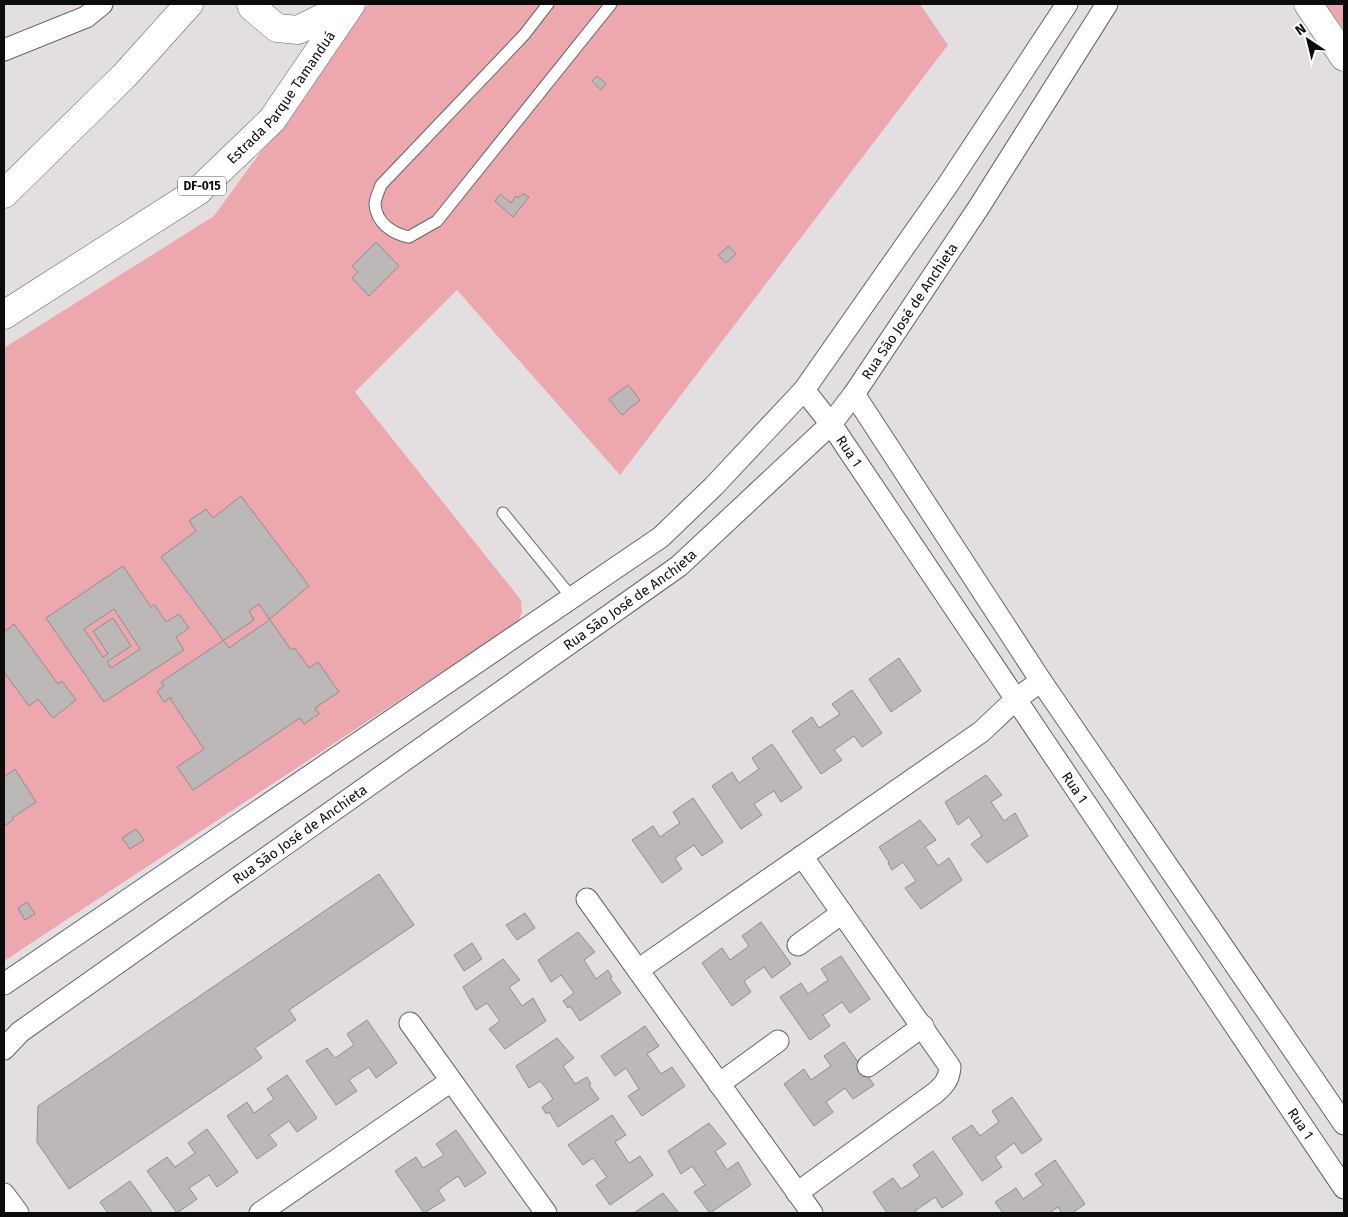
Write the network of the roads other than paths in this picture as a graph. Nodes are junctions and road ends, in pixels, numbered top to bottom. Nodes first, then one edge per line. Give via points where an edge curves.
1 (102, 4) edge
2 (189, 4) edge
3 (251, 4) edge
4 (350, 4) edge
5 (548, 4) edge
6 (611, 4) edge
7 (1067, 4) edge
8 (1107, 4) edge
9 (1308, 4) edge
10 (4, 50) edge
11 (1344, 57) edge
12 (5, 191) edge
13 (4, 315) edge
14 (804, 390) junction
15 (854, 394) junction
16 (831, 424) junction
17 (503, 513) dead end
18 (573, 598) junction
19 (1041, 681) junction
20 (1015, 700) junction
21 (802, 856) junction
22 (587, 899) dead end
23 (842, 913) junction
24 (798, 944) dead end
25 (638, 970) junction
26 (4, 984) edge
27 (410, 1023) dead end
28 (923, 1026) junction
29 (778, 1041) dead end
30 (4, 1049) edge
31 (868, 1066) dead end
32 (451, 1080) junction
33 (719, 1084) junction
34 (1344, 1124) edge
35 (1344, 1188) edge
36 (797, 1193) junction
37 (4, 1194) edge
38 (284, 1206) edge
39 (18, 1213) edge
40 (260, 1213) edge
41 (546, 1213) edge
42 (812, 1213) edge

1 - 10 street via 86,17
2 - 12 main road via 125,75
3 - 4 main road via 277,28 298,30
4 - 13 main road, Estrada Parque Tamanduá / DF-015 via 272,120 198,191
5 - 6 lane via 524,35 381,186 375,203 378,218 396,234 409,237 437,221
7 - 14 street via 947,186
8 - 15 street, Rua São José de Anchieta via 980,208
9 - 11 main road
14 - 16 street, Rua 1
14 - 18 street via 661,537
15 - 16 street, Rua São José de Anchieta
15 - 19 street
16 - 20 street, Rua 1
16 - 30 street, Rua São José de Anchieta via 680,566 20,1032
17 - 18 lane
18 - 26 street
19 - 20 street
19 - 34 street
20 - 21 street via 981,732
20 - 35 street, Rua 1
21 - 23 street
21 - 25 street
22 - 25 street
23 - 24 street
23 - 28 street
25 - 33 street
27 - 32 street
28 - 31 street
28 - 36 street via 950,1067 944,1085
29 - 33 street
32 - 38 street
32 - 41 street
33 - 36 street
36 - 42 street
37 - 39 street
38 - 40 street

